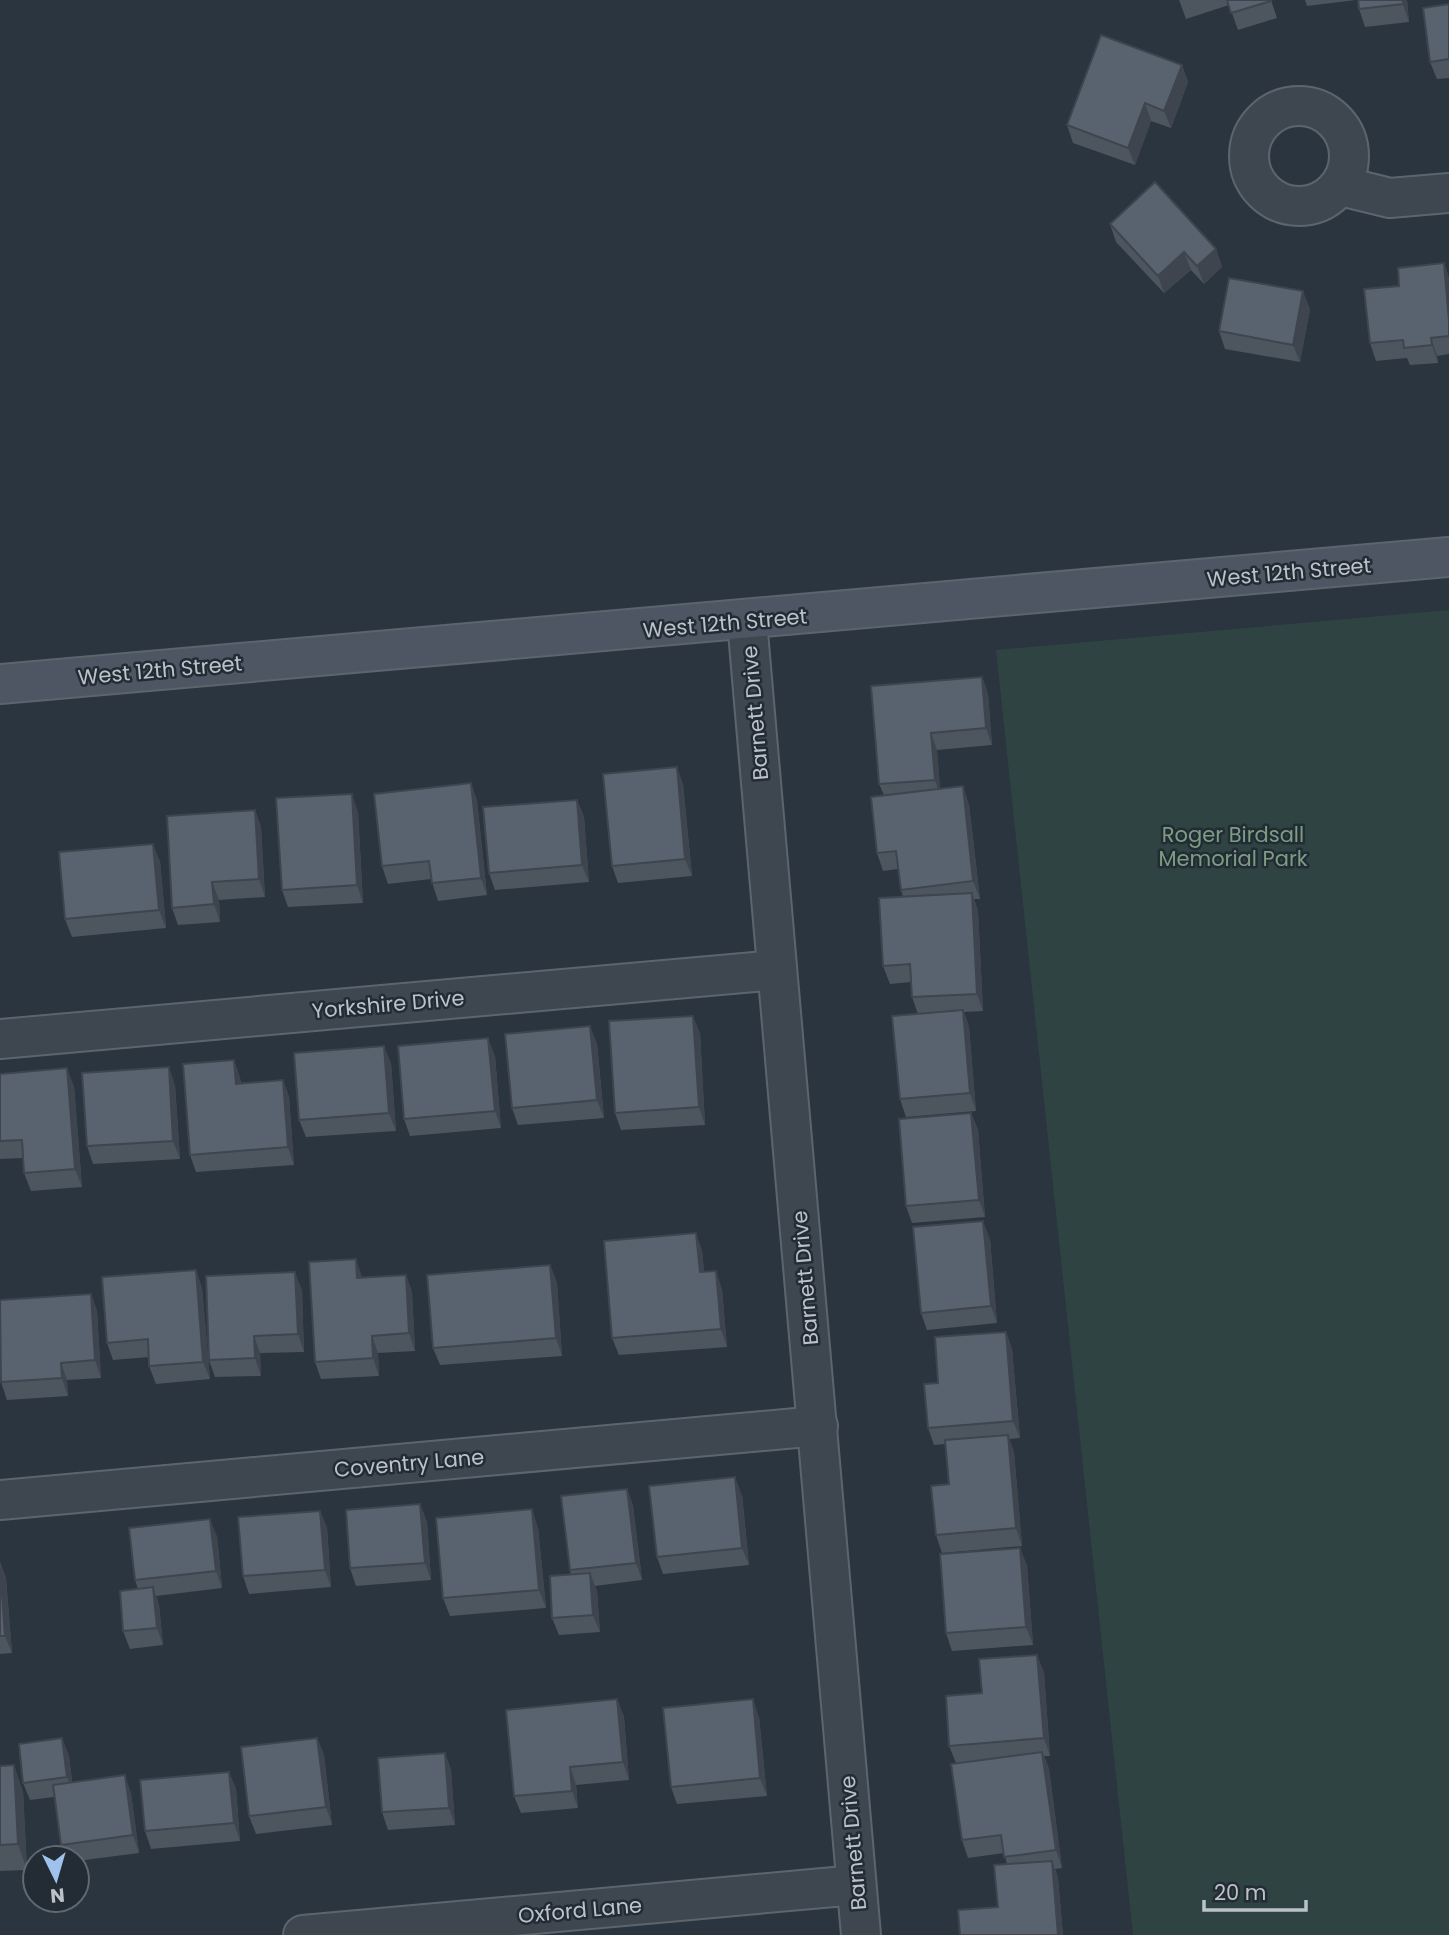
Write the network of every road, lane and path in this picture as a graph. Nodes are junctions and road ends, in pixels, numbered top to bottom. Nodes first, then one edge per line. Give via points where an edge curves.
1 (1341, 186) dead end
2 (1449, 193) edge
3 (1449, 557) edge
4 (747, 621) junction
5 (0, 684) edge
6 (776, 970) junction
7 (0, 1039) edge
8 (818, 1426) junction
9 (0, 1500) edge
10 (856, 1885) junction
11 (303, 1935) edge
12 (860, 1935) edge

1 - 2 street via 1390,198
3 - 4 main road, West 12th Street
4 - 5 main road, West 12th Street
4 - 6 street, Barnett Drive
6 - 7 street, Yorkshire Drive
6 - 8 street, Barnett Drive
8 - 9 street, Coventry Lane
8 - 10 street, Barnett Drive
10 - 11 street, Oxford Lane
10 - 12 street, Barnett Drive

